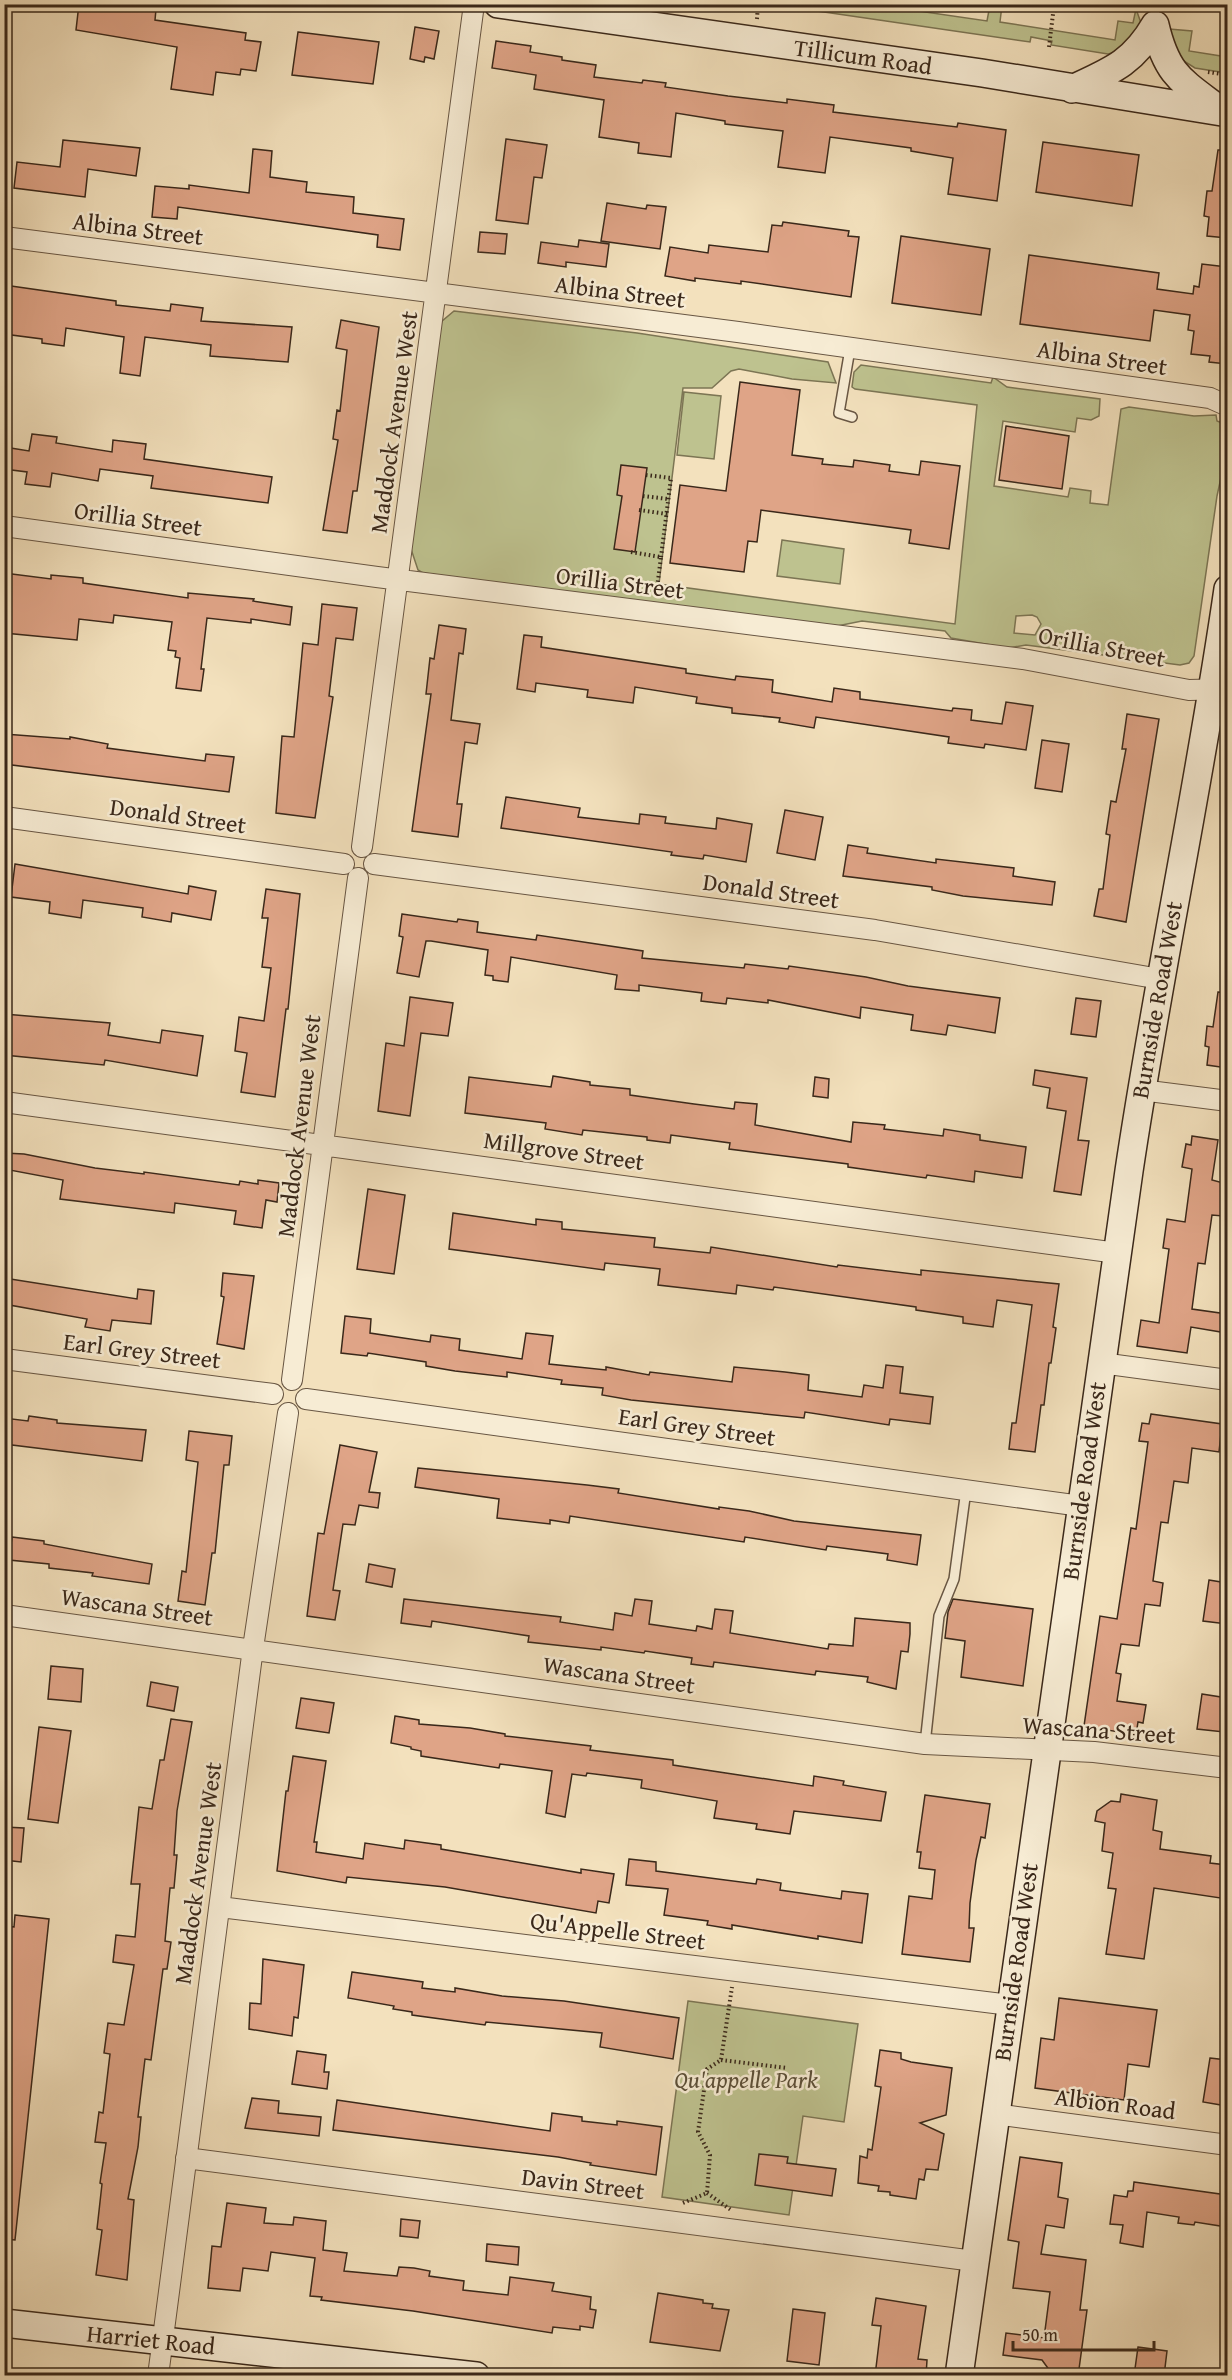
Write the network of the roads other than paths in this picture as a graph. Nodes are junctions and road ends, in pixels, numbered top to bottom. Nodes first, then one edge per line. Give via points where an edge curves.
1 (474, 4) edge
2 (498, 4) edge
3 (573, 11) edge
4 (1072, 89) junction
5 (1225, 112) edge
6 (4, 237) edge
7 (437, 294) junction
8 (850, 349) junction
9 (1227, 406) edge
10 (852, 417) dead end
11 (4, 525) edge
12 (398, 580) junction
13 (1227, 589) edge
14 (1227, 633) edge
15 (1220, 689) edge
16 (4, 817) edge
17 (362, 847) junction
18 (374, 864) junction
19 (351, 871) junction
20 (1160, 979) junction
21 (1141, 1090) junction
22 (1227, 1101) edge
23 (4, 1102) edge
24 (322, 1144) junction
25 (1117, 1253) junction
26 (4, 1359) edge
27 (1101, 1363) junction
28 (292, 1380) junction
29 (1227, 1380) edge
30 (273, 1394) junction
31 (306, 1399) junction
32 (288, 1413) junction
33 (966, 1490) junction
34 (1081, 1506) junction
35 (4, 1615) edge
36 (254, 1648) junction
37 (925, 1744) junction
38 (1047, 1751) junction
39 (1227, 1768) edge
40 (220, 1907) junction
41 (1010, 2005) junction
42 (995, 2114) junction
43 (1227, 2145) edge
44 (186, 2158) junction
45 (974, 2260) junction
46 (4, 2323) edge
47 (163, 2341) junction
48 (159, 2376) edge
49 (477, 2376) edge
50 (959, 2376) edge

1 - 7 street, Maddock Avenue West
2 - 3 main road, Tillicum Road
3 - 4 main road, Tillicum Road
4 - 5 main road, Tillicum Road
4 - 5 main road via 1119,68 1142,47 1155,25 1169,66 1180,79
6 - 7 street, Albina Street
7 - 8 street, Albina Street
7 - 12 street, Maddock Avenue West
8 - 9 street, Albina Street via 1210,398
8 - 10 lane via 839,413
11 - 12 street, Orillia Street
12 - 15 street, Orillia Street via 1023,658 1189,690
12 - 17 street, Maddock Avenue West
13 - 15 main road, Burnside Road West
14 - 15 main road
15 - 20 main road, Burnside Road West
16 - 19 street, Donald Street
17 - 18 street via 372,855
17 - 19 street via 348,851
18 - 19 street via 370,872
18 - 20 street, Donald Street via 875,930
19 - 24 street, Maddock Avenue West
20 - 21 main road, Burnside Road West
21 - 22 street
21 - 25 main road, Burnside Road West
23 - 24 street, Millgrove Street
24 - 25 street, Millgrove Street
24 - 28 street, Maddock Avenue West
25 - 27 main road, Burnside Road West
26 - 30 street, Earl Grey Street
27 - 29 street
27 - 34 main road, Burnside Road West
28 - 30 street via 282,1382
28 - 31 street via 304,1389
30 - 32 street via 274,1404
31 - 32 street via 301,1408
31 - 33 street, Earl Grey Street
32 - 36 street, Maddock Avenue West
33 - 34 street, Earl Grey Street
33 - 37 lane via 954,1579 939,1616
34 - 38 main road, Burnside Road West
35 - 36 street, Wascana Street
36 - 37 street, Wascana Street
36 - 40 street, Maddock Avenue West
37 - 38 street, Wascana Street
38 - 39 street, Wascana Street via 1094,1752
38 - 41 main road, Burnside Road West
40 - 41 street, Qu'Appelle Street
40 - 44 street, Maddock Avenue West
41 - 42 main road, Burnside Road West
42 - 43 street, Albion Road
42 - 45 main road, Burnside Road West
44 - 45 street, Davin Street
44 - 47 street, Maddock Avenue West
45 - 50 main road, Burnside Road West
46 - 47 main road, Harriet Road
47 - 48 street, Maddock Avenue West
47 - 49 main road, Harriet Road

